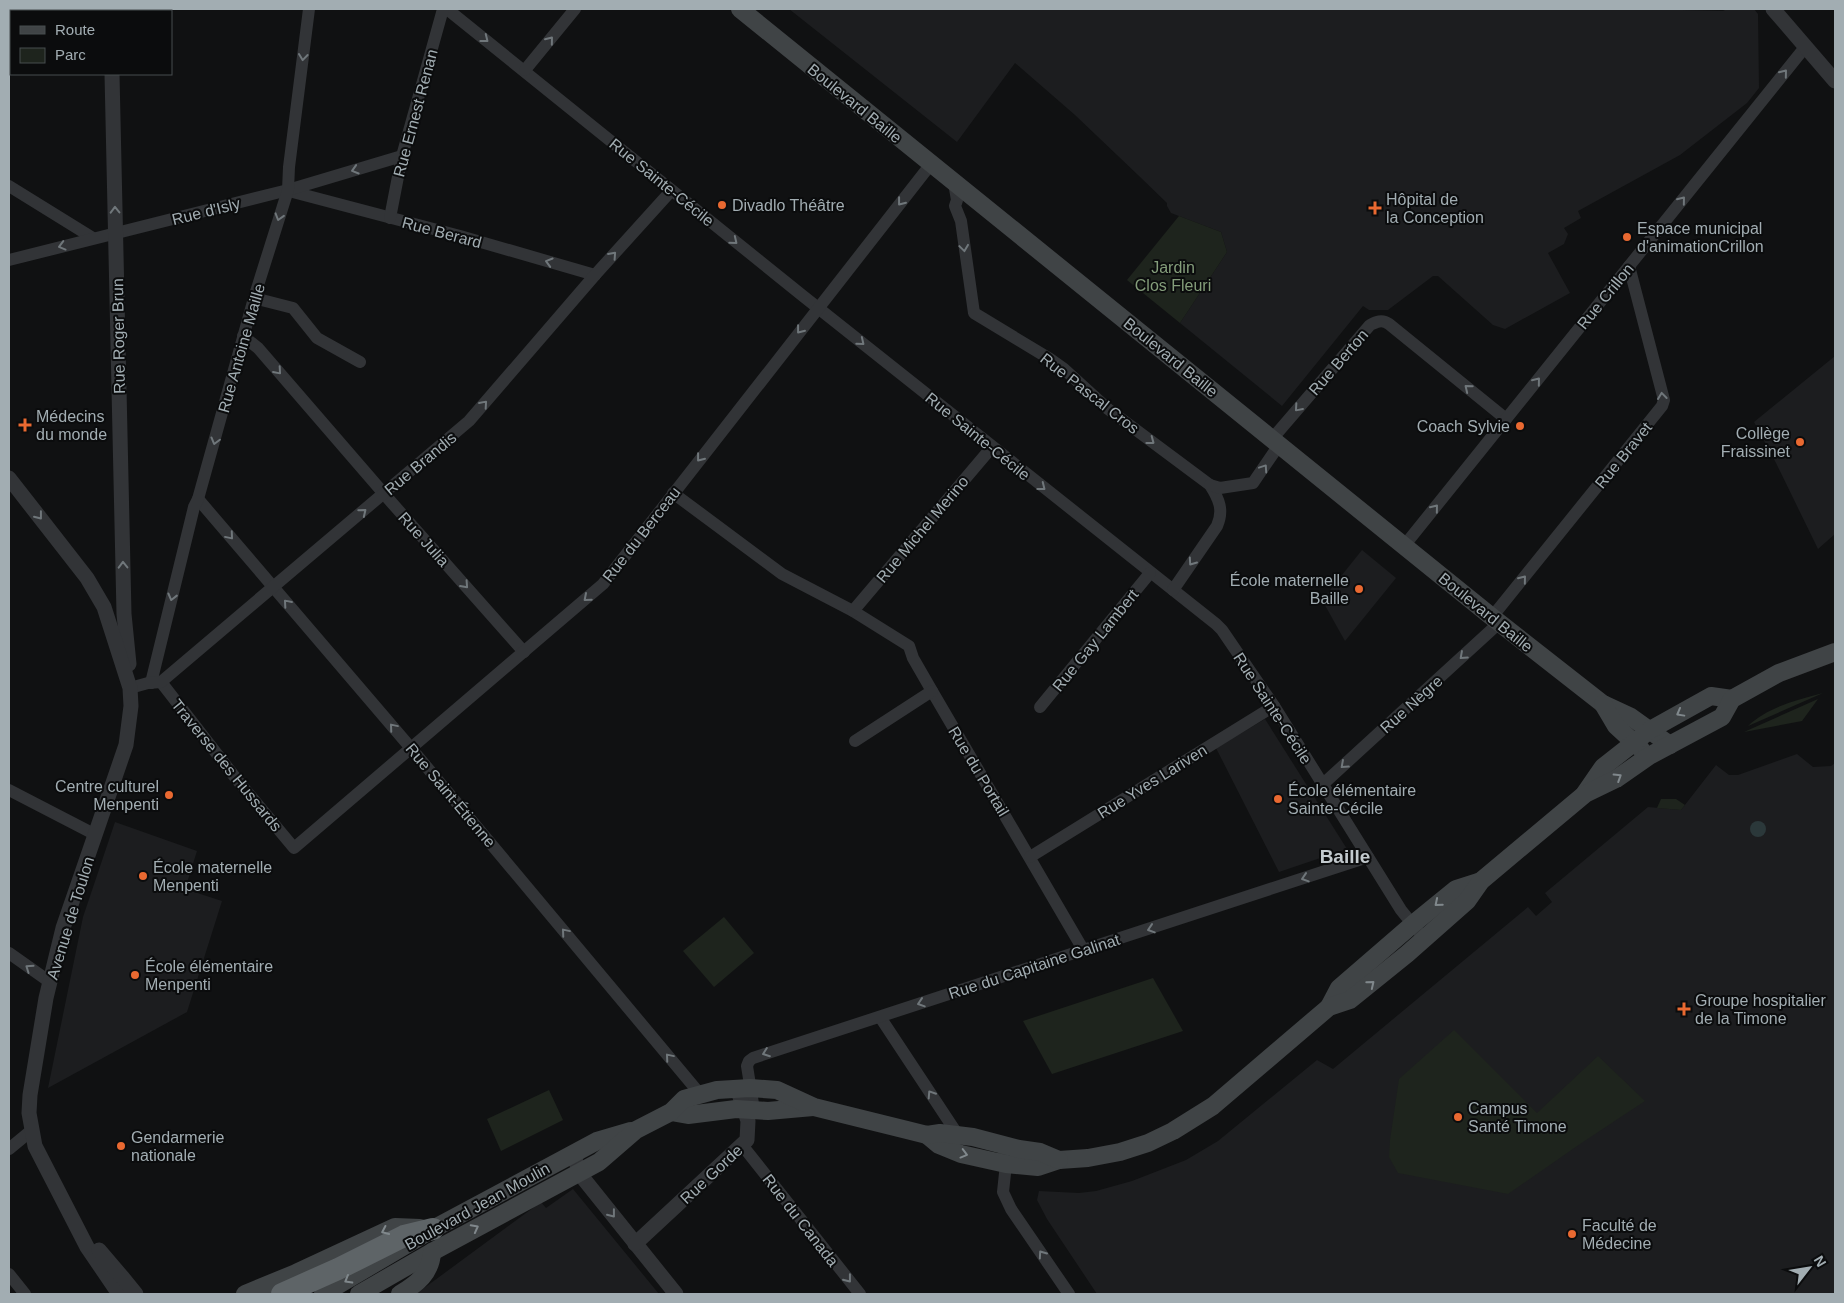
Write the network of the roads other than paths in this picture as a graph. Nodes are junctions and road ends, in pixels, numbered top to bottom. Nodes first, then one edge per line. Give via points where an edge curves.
1 (309, 9) edge
2 (443, 9) edge
3 (447, 9) edge
4 (575, 9) edge
5 (740, 9) edge
6 (1773, 9) edge
7 (1806, 46) junction
8 (525, 70) junction
9 (112, 75) edge
10 (1835, 81) edge
11 (402, 156) junction
12 (931, 164) junction
13 (9, 186) edge
14 (288, 190) junction
15 (672, 190) junction
16 (956, 191) junction
17 (390, 218) junction
18 (116, 234) junction
19 (93, 238) junction
20 (9, 260) edge
21 (1629, 266) junction
22 (595, 275) junction
23 (254, 298) junction
24 (818, 308) junction
25 (244, 336) junction
26 (360, 362) dead end
27 (1506, 419) junction
28 (1276, 442) junction
29 (992, 447) junction
30 (9, 478) edge
31 (1210, 485) junction
32 (673, 493) junction
33 (384, 494) junction
34 (198, 499) junction
35 (1404, 546) junction
36 (1150, 572) junction
37 (273, 587) junction
38 (1173, 590) junction
39 (104, 607) junction
40 (853, 611) junction
41 (124, 614) junction
42 (1496, 620) junction
43 (524, 652) junction
44 (1835, 652) edge
45 (156, 682) junction
46 (130, 688) junction
47 (932, 691) junction
48 (1732, 698) junction
49 (1603, 704) junction
50 (1274, 706) junction
51 (1040, 707) dead end
52 (1650, 730) junction
53 (855, 741) dead end
54 (1634, 742) junction
55 (1670, 744) junction
56 (410, 747) junction
57 (1649, 756) junction
58 (1322, 785) junction
59 (9, 790) edge
60 (1585, 794) junction
61 (96, 835) junction
62 (294, 848) joint
63 (1030, 856) junction
64 (1368, 857) junction
65 (1481, 881) junction
66 (1413, 924) junction
67 (1424, 939) junction
68 (1084, 951) junction
69 (9, 954) edge
70 (50, 982) junction
71 (1329, 1008) junction
72 (880, 1017) junction
73 (744, 1088) junction
74 (700, 1094) junction
75 (814, 1107) junction
76 (750, 1110) junction
77 (671, 1112) junction
78 (32, 1130) junction
79 (636, 1130) junction
80 (927, 1135) junction
81 (958, 1135) junction
82 (998, 1144) junction
83 (742, 1145) junction
84 (9, 1149) edge
85 (578, 1151) junction
86 (1059, 1160) junction
87 (1006, 1164) junction
88 (579, 1172) junction
89 (77, 1227) junction
90 (433, 1229) junction
91 (635, 1244) junction
92 (432, 1252) junction
93 (378, 1273) junction
94 (9, 1274) edge
95 (25, 1294) edge
96 (119, 1294) edge
97 (136, 1294) edge
98 (245, 1294) edge
99 (282, 1294) edge
100 (323, 1294) edge
101 (359, 1294) edge
102 (400, 1294) edge
103 (676, 1294) edge
104 (860, 1294) edge
105 (1069, 1294) edge

1 -> 14 street, Rue Antoine Maille
2 - 11 street, Rue Ernest Renan
3 -> 8 street, Rue Sainte-Cécile
8 -> 4 street
5 - 12 main road, Boulevard Baille
6 - 7 street
7 - 10 street
21 -> 7 street, Rue Crillon
8 - 15 street, Rue Sainte-Cécile
18 -> 9 street, Rue Roger Brun
11 -> 14 street, Rue d'Isly
11 - 17 street, Rue Ernest Renan
12 - 16 main road, Boulevard Baille
12 -> 24 street, Rue du Berceau
13 - 19 street
14 - 17 street, Rue Berard
14 - 18 street, Rue d'Isly
14 -> 23 street, Rue Antoine Maille
22 -> 15 street, Rue Brandis
15 -> 24 street, Rue Sainte-Cécile
16 - 28 main road, Boulevard Baille
16 -> 31 street, Rue Pascal Cros via 955,206 959,213 974,313 1064,369 1108,409
22 -> 17 street, Rue Berard
18 - 19 street, Rue d'Isly
41 -> 18 street, Rue Roger Brun
19 -> 20 street, Rue d'Isly
27 -> 21 street, Rue Crillon
42 -> 21 street, Rue Bravet via 1662,406 1664,400
33 -> 22 street, Rue Brandis via 469,422
23 - 25 street, Rue Antoine Maille
23 - 26 street via 294,308 317,338
24 -> 29 street, Rue Sainte-Cécile
24 -> 32 street, Rue du Berceau
25 -> 33 street, Rue Julia via 258,348
25 -> 34 street, Rue Antoine Maille
27 -> 28 street, Rue Berton via 1385,321 1370,325
35 -> 27 street, Rue Crillon
31 -> 28 street via 1220,488 1253,483
28 - 35 main road, Boulevard Baille
29 -> 36 street, Rue Sainte-Cécile
29 - 40 street, Rue Michel Merino
30 -> 39 street, Avenue de Toulon via 87,578
31 -> 38 street, Rue Pascal Cros via 1221,508 1221,517
32 - 40 street, Rue du Portail via 782,574
32 -> 43 street, Rue du Berceau via 603,584
37 -> 33 street, Rue Brandis
33 -> 43 street, Rue Julia
34 -> 37 street, Rue Saint-Étienne
34 -> 45 street, Rue Antoine Maille
35 - 42 main road, Boulevard Baille
36 - 38 street, Rue Sainte-Cécile
36 - 51 street, Rue Gay Lambert
37 - 45 street, Rue Brandis
56 -> 37 street, Rue Saint-Étienne
38 - 50 street, Rue Sainte-Cécile via 1222,630
39 - 41 street
39 - 46 street, Avenue de Toulon
40 - 47 street, Rue du Portail via 909,646
41 - 46 street, Rue Roger Brun
42 - 49 main road, Boulevard Baille
42 -> 58 street, Rue Nègre
43 - 56 street, Rue du Berceau
44 - 48 main road, Boulevard Jean Moulin via 1780,673
45 - 46 street, Rue Brandis
45 - 62 street, Traverse des Hussards
46 - 61 street, Avenue de Toulon via 132,706 126,745
47 - 53 street
47 - 63 street, Rue du Portail
48 -> 52 main road, Boulevard Jean Moulin via 1711,696
48 - 55 main road, Boulevard Jean Moulin via 1722,716
49 - 52 main road, Boulevard Baille
49 - 54 main road, Boulevard Baille via 1616,726
50 - 58 street, Rue Sainte-Cécile
50 - 63 street, Rue Yves Lariven
52 - 54 main road, Boulevard Jean Moulin
52 - 55 main road, Boulevard Baille
54 - 57 main road, Boulevard Baille
54 - 60 main road, Boulevard Jean Moulin via 1603,767
55 - 57 main road, Boulevard Jean Moulin
56 - 62 street, Rue du Berceau
74 -> 56 street, Rue Saint-Étienne
60 -> 57 main road, Boulevard Jean Moulin via 1616,779
58 - 64 street, Rue Sainte-Cécile
59 - 61 street
60 - 65 main road, Boulevard Jean Moulin
61 - 70 street, Avenue de Toulon via 63,928
63 - 68 street, Rue du Portail
64 - 66 street, Rue Sainte-Cécile
64 -> 68 street, Rue du Capitaine Galinat
65 -> 66 main road, Boulevard Jean Moulin via 1456,889
65 - 67 main road, Boulevard Jean Moulin via 1467,901
66 - 67 street, Rue Sainte-Cécile
66 - 71 main road, Boulevard Jean Moulin via 1338,988
71 -> 67 main road, Boulevard Jean Moulin via 1350,1000
68 -> 72 street, Rue du Capitaine Galinat
70 -> 69 street
70 - 78 street, Avenue de Toulon via 30,1095
71 - 86 main road, Boulevard Jean Moulin via 1213,1106 1173,1131 1148,1144 1120,1152
72 -> 73 street, Rue du Capitaine Galinat via 753,1058 747,1066
81 -> 72 street
73 - 74 main road, Boulevard Jean Moulin
73 - 75 main road, Boulevard Jean Moulin via 777,1090
73 - 76 street, Rue Gorde
74 - 77 main road, Boulevard Jean Moulin via 684,1099
75 - 76 main road, Boulevard Jean Moulin
75 - 80 main road, Boulevard Jean Moulin
76 - 77 main road, Boulevard Jean Moulin via 688,1115
76 - 83 street, Rue Gorde via 747,1140
77 - 79 main road, Boulevard Jean Moulin
78 - 84 street
78 - 89 street, Avenue de Toulon via 35,1146
79 - 85 main road, Boulevard Jean Moulin via 597,1141
79 - 88 main road, Boulevard Jean Moulin via 599,1162
80 - 81 main road, Boulevard Jean Moulin
80 -> 87 main road, Boulevard Jean Moulin via 939,1146
81 - 82 main road, Boulevard Jean Moulin
82 - 86 main road, Boulevard Jean Moulin via 1040,1152
82 - 87 street
83 - 91 street, Rue Gorde
83 -> 104 street, Rue du Canada
85 - 88 street via 575,1160
85 - 90 main road, Boulevard Jean Moulin
86 - 87 main road, Boulevard Jean Moulin via 1038,1167
105 -> 87 street via 1011,1209 1003,1192
88 -> 91 street
92 -> 88 main road, Boulevard Jean Moulin
89 - 96 street, Avenue de Toulon
89 - 97 street, Avenue de Toulon
90 - 93 main road, Boulevard Jean Moulin
90 -> 98 main road via 395,1227
90 - 99 highway via 404,1236
91 - 103 street
92 - 93 main road, Boulevard Jean Moulin
92 - 102 main road via 426,1274
93 -> 100 main road, Boulevard Jean Moulin
93 - 101 main road, Boulevard Jean Moulin
94 - 95 street

